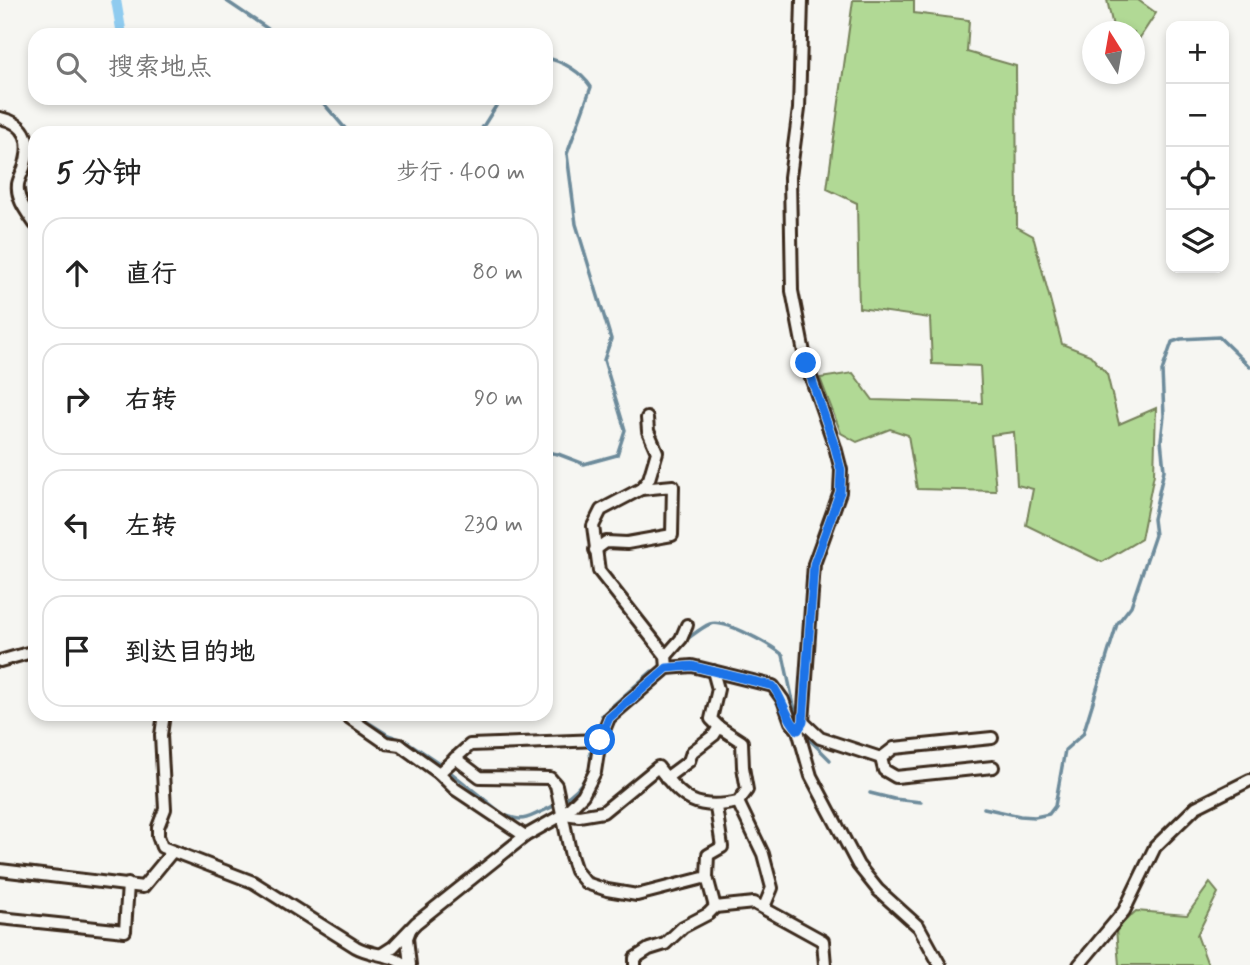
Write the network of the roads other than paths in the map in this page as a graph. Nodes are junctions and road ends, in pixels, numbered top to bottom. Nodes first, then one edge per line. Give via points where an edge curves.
1 (802, 0) edge
2 (0, 118) edge
3 (28, 142) edge
4 (28, 142) edge
5 (28, 213) edge
6 (648, 418) dead end
7 (641, 489) junction
8 (595, 550) junction
9 (687, 625) dead end
10 (28, 653) edge
11 (666, 656) junction
12 (0, 661) edge
13 (667, 668) junction
14 (713, 671) junction
15 (163, 721) edge
16 (354, 721) edge
17 (801, 726) junction
18 (719, 727) junction
19 (992, 738) dead end
20 (600, 740) junction
21 (881, 758) junction
22 (446, 766) junction
23 (993, 767) dead end
24 (666, 778) junction
25 (1250, 780) edge
26 (738, 802) junction
27 (561, 807) junction
28 (716, 807) junction
29 (525, 836) junction
30 (172, 852) junction
31 (0, 870) edge
32 (707, 877) junction
33 (128, 884) junction
34 (715, 906) junction
35 (764, 907) junction
36 (0, 918) edge
37 (410, 928) junction
38 (382, 954) junction
39 (407, 965) edge
40 (635, 965) edge
41 (825, 965) edge
42 (940, 965) edge
43 (1079, 965) edge

1 - 17 street via 799,109 790,177 792,291 806,363 841,470 840,492 814,564
2 - 4 street via 14,121
3 - 5 street via 18,183 19,199
6 - 7 street via 657,452
7 - 8 street via 601,510 593,526
7 - 8 street via 673,486 672,536 606,542
8 - 11 street via 599,571
9 - 11 street
10 - 12 street
11 - 13 street
13 - 14 street via 692,666
13 - 20 street via 609,718
14 - 17 street via 773,686 791,722
14 - 18 street via 718,689 711,719
15 - 30 street via 165,809 158,836 162,847
16 - 22 street via 386,743
17 - 21 street via 820,738
17 - 42 street via 811,776 858,865 919,927
18 - 24 street via 692,752 689,761
18 - 26 street via 742,742 747,790
19 - 21 street via 894,748
20 - 22 street via 470,745
20 - 27 street via 595,772 583,795
21 - 23 street via 884,770 896,777
22 - 27 street via 480,777 550,778
22 - 29 street via 455,789
24 - 27 street via 658,767 603,812 579,816
24 - 28 street via 687,797
25 - 43 street via 1196,807 1155,847 1124,911
26 - 28 street
26 - 35 street via 764,854 772,888
27 - 29 street
27 - 32 street via 571,856 586,883 637,895
28 - 32 street via 722,847 708,855
29 - 37 street
30 - 33 street via 143,887
30 - 38 street via 253,882 366,953
31 - 33 street
32 - 34 street
33 - 36 street via 125,932
34 - 35 street via 746,903
34 - 40 street via 665,944 635,958
35 - 41 street via 824,941
37 - 38 street
37 - 39 street
38 - 39 street

